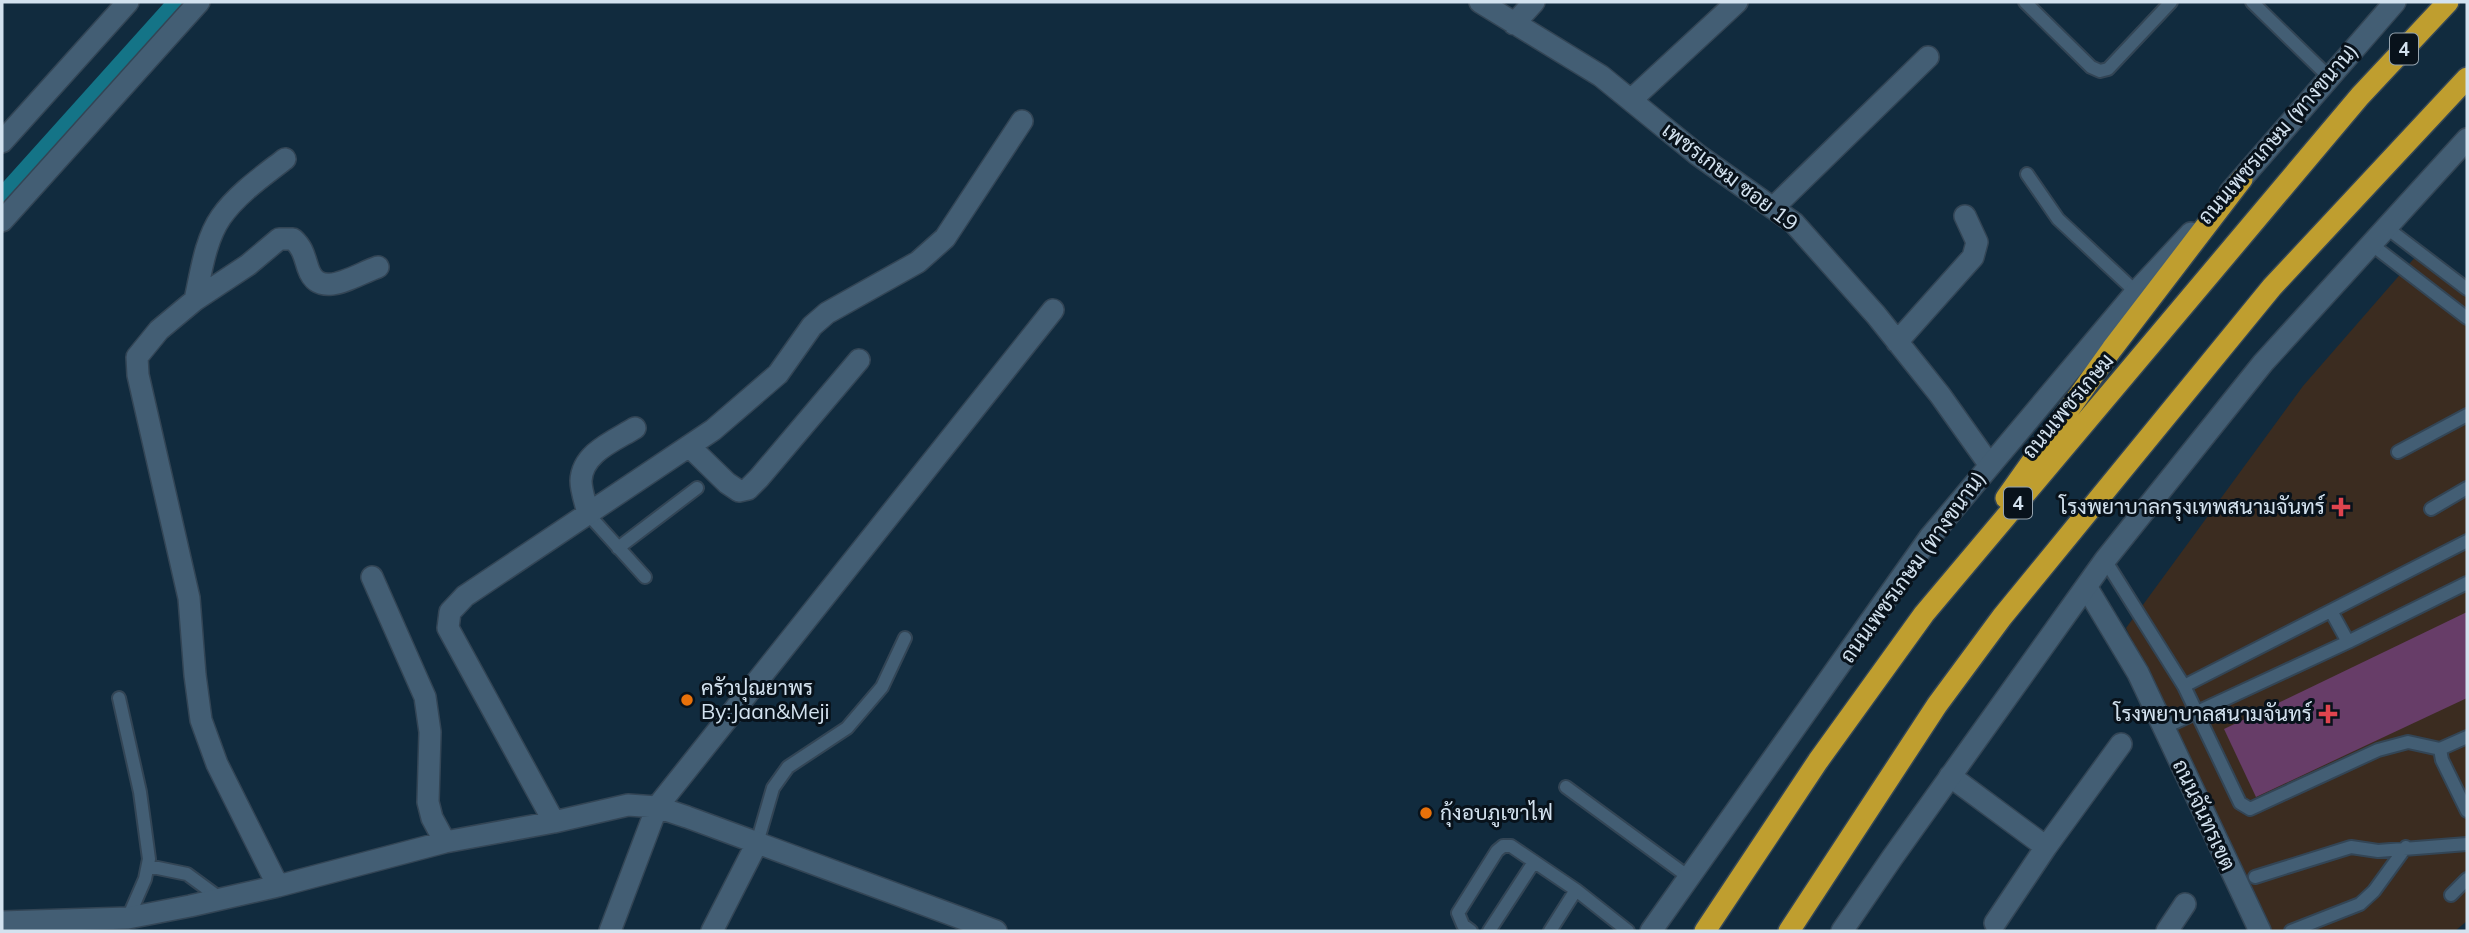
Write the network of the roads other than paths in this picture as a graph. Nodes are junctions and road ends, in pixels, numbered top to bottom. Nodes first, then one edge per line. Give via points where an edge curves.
1 (128, 2) edge
2 (199, 2) edge
3 (1480, 2) edge
4 (1534, 2) edge
5 (1737, 2) edge
6 (2025, 2) edge
7 (2172, 2) edge
8 (2252, 2) edge
9 (2395, 2) edge
10 (2448, 2) edge
11 (1514, 24) junction
12 (1928, 57) dead end
13 (2328, 76) junction
14 (2467, 78) edge
15 (1631, 100) junction
16 (1021, 121) dead end
17 (2467, 139) edge
18 (2, 142) edge
19 (285, 159) dead end
20 (2027, 174) dead end
21 (2242, 178) junction
22 (1774, 207) junction
23 (1965, 216) dead end
24 (2, 221) edge
25 (2387, 228) junction
26 (2371, 244) junction
27 (378, 267) dead end
28 (2467, 289) edge
29 (2136, 292) junction
30 (195, 300) junction
31 (1053, 310) dead end
32 (2467, 318) edge
33 (1897, 342) junction
34 (859, 360) dead end
35 (2467, 415) edge
36 (635, 428) dead end
37 (689, 446) junction
38 (2398, 452) dead end
39 (1989, 464) junction
40 (697, 488) dead end
41 (2467, 488) edge
42 (2431, 509) dead end
43 (588, 514) junction
44 (2467, 541) edge
45 (618, 548) junction
46 (2105, 560) junction
47 (645, 577) dead end
48 (372, 578) dead end
49 (2467, 583) edge
50 (2087, 588) junction
51 (2332, 611) junction
52 (1924, 614) junction
53 (905, 638) dead end
54 (2348, 642) junction
55 (2184, 686) junction
56 (120, 698) dead end
57 (2196, 713) junction
58 (2163, 728) junction
59 (2467, 737) edge
60 (2121, 744) dead end
61 (2441, 749) junction
62 (1950, 776) junction
63 (1566, 787) dead end
64 (657, 807) junction
65 (2467, 811) edge
66 (554, 822) junction
67 (445, 842) junction
68 (757, 843) junction
69 (2467, 844) edge
70 (2046, 847) junction
71 (2406, 847) junction
72 (1534, 862) junction
73 (148, 866) junction
74 (2255, 877) dead end
75 (1690, 878) junction
76 (2467, 879) edge
77 (278, 886) junction
78 (1576, 890) junction
79 (2451, 895) dead end
80 (221, 899) junction
81 (2185, 904) dead end
82 (128, 918) junction
83 (2, 922) edge
84 (64, 926) edge
85 (37, 927) edge
86 (1997, 928) edge
87 (610, 931) edge
88 (712, 931) edge
89 (996, 931) edge
90 (1471, 931) edge
91 (1489, 931) edge
92 (1550, 931) edge
93 (1628, 931) edge
94 (1651, 931) edge
95 (1705, 931) edge
96 (1789, 931) edge
97 (1842, 931) edge
98 (2167, 931) edge
99 (2260, 931) edge
100 (2291, 931) edge

1 - 18 street
2 - 24 street
3 - 11 street, เพชรเกษม ซอย 19
4 - 11 street
5 - 15 street
6 - 7 lane via 2100,71 2108,69
8 - 13 lane
9 - 13 street, ถนนเพชรเกษม (ทางขนาน) / 4
10 - 52 highway, ถนนเพชรเกษม / 4 via 2360,96
11 - 15 street, เพชรเกษม ซอย 19 via 1601,76
12 - 22 street
13 - 21 street, ถนนเพชรเกษม (ทางขนาน) / 4
14 - 96 highway via 2272,287 2002,617 1929,716
15 - 22 street, เพชรเกษม ซอย 19 via 1698,155
16 - 37 street via 945,237 918,261 827,313 812,326 778,374
17 - 25 street
19 - 30 street via 220,218 208,245
20 - 29 lane via 2059,219
21 - 29 street, ถนนเพชรเกษม (ทางขนาน) / 4
21 - 52 highway via 2112,349
22 - 33 street, เพชรเกษม ซอย 19 via 1807,237
23 - 33 street via 1977,242 1973,257
25 - 26 street
25 - 28 lane
26 - 32 lane
26 - 46 street via 2263,363
27 - 30 street via 321,285 312,278 301,246 293,239 279,239
29 - 39 street, ถนนเพชรเกษม (ทางขนาน) / 4
30 - 77 street via 145,345 137,357 138,375 190,598 201,720 217,764
31 - 64 street
33 - 39 street, เพชรเกษม ซอย 19
34 - 37 street via 748,489 739,491 727,483
35 - 38 lane
36 - 43 street via 585,464 581,481
37 - 43 street
39 - 75 street, ถนนเพชรเกษม (ทางขนาน) / 4 via 1930,537
40 - 45 lane
41 - 42 lane
43 - 45 lane
43 - 66 street via 464,596 450,612 448,628
44 - 51 lane
45 - 47 lane
46 - 50 street
46 - 55 lane
48 - 67 street via 425,698 430,732 428,802
49 - 54 lane
50 - 58 street, ถนนจันทรเขต via 2138,673
50 - 62 street
51 - 54 lane
51 - 55 lane
52 - 95 highway, ถนนเพชรเกษม / 4 via 1818,761
53 - 68 lane via 881,687 847,729 788,767 773,788
54 - 57 lane
55 - 57 lane
56 - 73 lane via 140,792
57 - 58 lane
57 - 61 lane via 2233,793 2250,809 2378,750 2408,742
58 - 99 street, ถนนจันทรเขต
59 - 61 lane
60 - 70 street
61 - 65 lane
62 - 70 street
62 - 97 street
63 - 75 lane
64 - 66 street via 628,805
64 - 68 street
64 - 87 street
66 - 67 street
67 - 77 street
68 - 88 street
68 - 89 street
69 - 71 lane
70 - 86 street
71 - 74 lane via 2378,851 2351,846
71 - 100 lane via 2360,904
72 - 78 lane
72 - 90 lane via 1511,846 1497,851 1458,913
72 - 91 lane
73 - 80 lane via 187,874
73 - 82 lane
75 - 94 street, ถนนเพชรเกษม (ทางขนาน) / 4
76 - 79 lane
77 - 80 street
78 - 92 lane
78 - 93 lane
80 - 82 street
81 - 98 street
82 - 84 street
83 - 85 street
84 - 85 street

